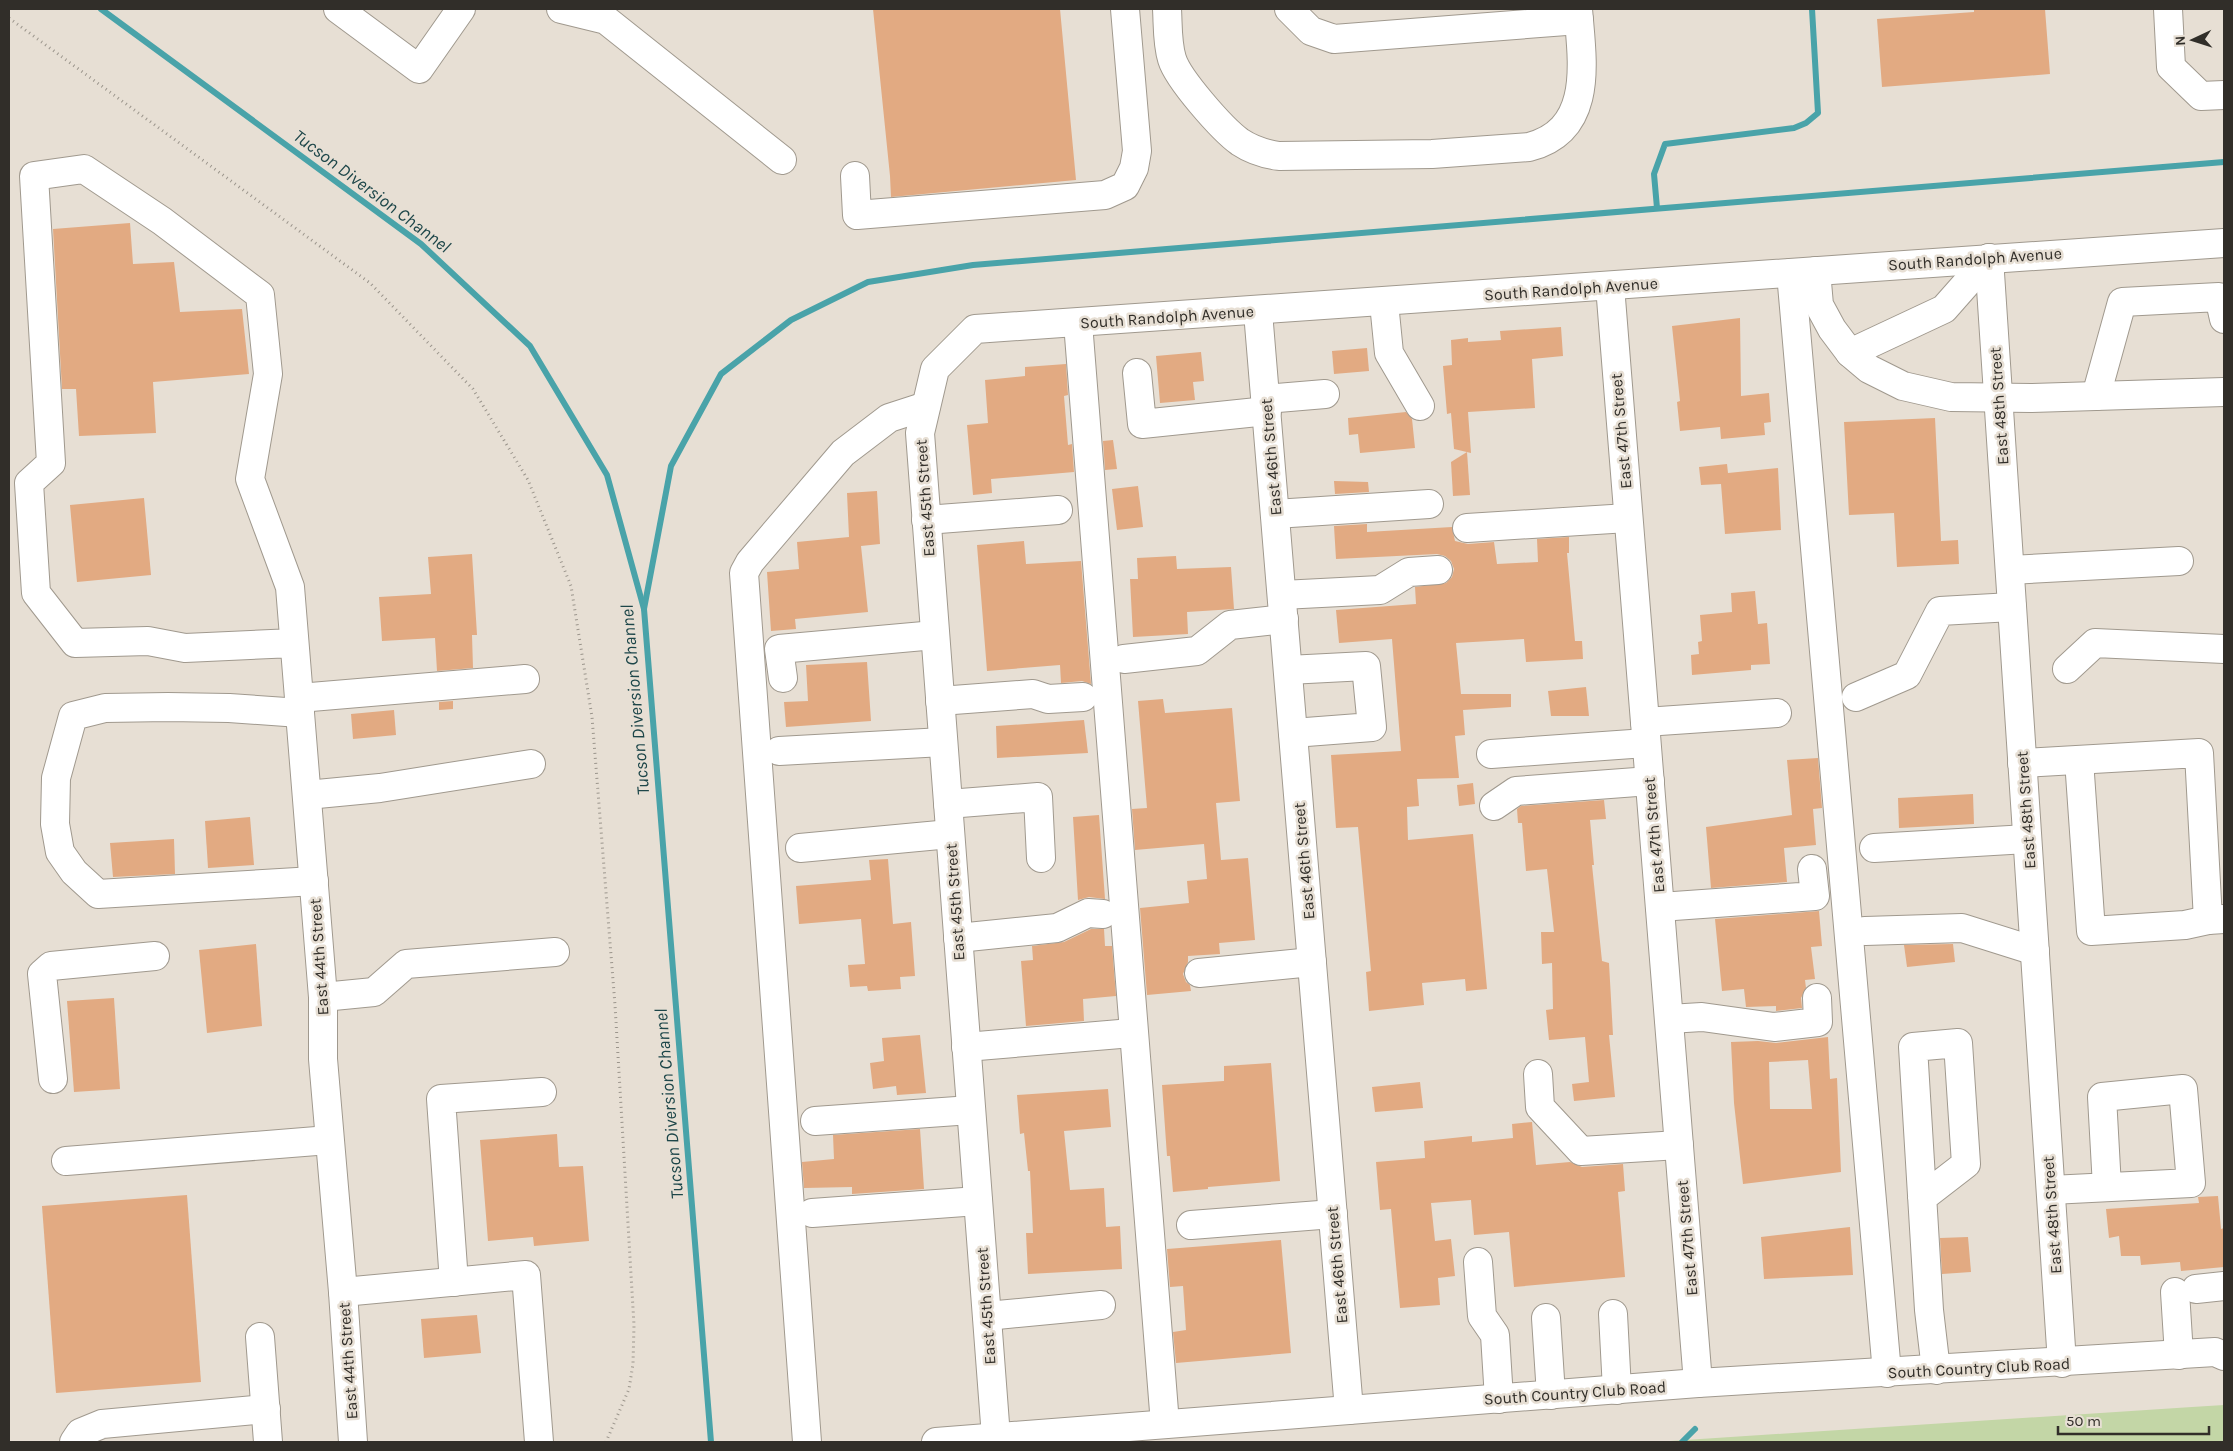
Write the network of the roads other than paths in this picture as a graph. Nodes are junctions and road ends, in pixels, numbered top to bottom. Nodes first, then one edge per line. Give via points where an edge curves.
1 (338, 9) edge
2 (461, 9) edge
3 (560, 9) edge
4 (1125, 9) edge
5 (1167, 9) edge
6 (1289, 9) edge
7 (2168, 9) edge
8 (1578, 14) edge
9 (2224, 95) edge
10 (782, 160) dead end
11 (855, 176) dead end
12 (2224, 243) edge
13 (1989, 258) junction
14 (1804, 272) junction
15 (1610, 286) junction
16 (1384, 303) junction
17 (1258, 312) junction
18 (2224, 320) edge
19 (1078, 323) junction
20 (1850, 352) junction
21 (935, 370) joint
22 (1137, 373) dead end
23 (2224, 392) edge
24 (1326, 394) dead end
25 (2096, 396) junction
26 (1998, 397) junction
27 (1266, 405) junction
28 (926, 406) junction
29 (1420, 406) dead end
30 (1429, 504) dead end
31 (1058, 510) dead end
32 (1275, 514) junction
33 (1628, 518) junction
34 (926, 520) junction
35 (1467, 528) dead end
36 (2179, 561) dead end
37 (1438, 570) dead end
38 (2010, 570) junction
39 (1283, 607) junction
40 (2012, 607) junction
41 (935, 636) junction
42 (294, 643) junction
43 (2224, 649) edge
44 (1124, 659) dead end
45 (2066, 669) dead end
46 (1288, 670) junction
47 (784, 678) dead end
48 (525, 679) dead end
49 (1083, 697) dead end
50 (1856, 697) dead end
51 (940, 701) junction
52 (300, 706) junction
53 (1777, 713) dead end
54 (1646, 732) junction
55 (1293, 733) junction
56 (943, 742) junction
57 (779, 751) dead end
58 (1491, 754) dead end
59 (2079, 760) junction
60 (2022, 763) junction
61 (531, 764) dead end
62 (1650, 781) junction
63 (307, 795) junction
64 (948, 804) junction
65 (1494, 806) dead end
66 (950, 834) junction
67 (2027, 839) junction
68 (800, 848) dead end
69 (1874, 848) dead end
70 (1041, 858) dead end
71 (1812, 869) dead end
72 (314, 881) junction
73 (1660, 907) junction
74 (1103, 914) dead end
75 (2216, 919) edge
76 (1865, 931) dead end
77 (958, 938) junction
78 (2035, 951) junction
79 (555, 952) dead end
80 (155, 956) dead end
81 (1312, 962) junction
82 (1199, 973) dead end
83 (323, 997) junction
84 (1816, 998) dead end
85 (1669, 1019) junction
86 (1120, 1034) dead end
87 (966, 1047) junction
88 (1538, 1074) dead end
89 (53, 1080) dead end
90 (542, 1092) dead end
91 (971, 1110) junction
92 (816, 1120) dead end
93 (329, 1140) junction
94 (1679, 1145) junction
95 (66, 1161) dead end
96 (2107, 1187) junction
97 (2051, 1190) junction
98 (1922, 1198) junction
99 (978, 1201) junction
100 (812, 1213) dead end
101 (1332, 1214) junction
102 (1191, 1225) dead end
103 (1478, 1262) dead end
104 (454, 1282) junction
105 (2224, 1286) edge
106 (343, 1292) junction
107 (1101, 1305) dead end
108 (1612, 1314) dead end
109 (987, 1316) junction
110 (1546, 1318) dead end
111 (260, 1337) dead end
112 (2221, 1352) edge
113 (2179, 1355) junction
114 (2062, 1363) junction
115 (1936, 1370) junction
116 (1887, 1373) junction
117 (1698, 1383) junction
118 (1617, 1390) junction
119 (1551, 1395) junction
120 (1499, 1399) junction
121 (266, 1409) junction
122 (1349, 1410) junction
123 (1165, 1424) junction
124 (996, 1436) junction
125 (74, 1442) edge
126 (268, 1442) edge
127 (353, 1442) edge
128 (539, 1442) edge
129 (807, 1442) edge
130 (936, 1442) edge

1 - 2 street via 419,69
3 - 10 street via 606,20
4 - 11 street via 1137,151 1134,168 1125,186 1105,195 857,215
5 - 8 street via 1172,59 1184,80 1231,135 1265,154 1279,156 1432,154 1541,144 1564,126 1581,92 1583,68
6 - 8 street via 1311,31 1334,39
7 - 9 street via 2171,67 2201,96
12 - 13 street, South Randolph Avenue
13 - 14 street, South Randolph Avenue
13 - 20 street via 1944,309
13 - 26 street, East 48th Street
14 - 15 street, South Randolph Avenue
14 - 20 street via 1832,329
14 - 116 street
15 - 16 street, South Randolph Avenue
15 - 33 street, East 47th Street
16 - 17 street, South Randolph Avenue
16 - 29 street via 1389,353
17 - 19 street, South Randolph Avenue
17 - 27 street, East 46th Street
18 - 25 street via 2219,298 2122,302
19 - 21 street, South Randolph Avenue via 975,329
19 - 123 street
20 - 26 street via 1869,369 1903,386 1951,397
21 - 28 street, East 45th Street
22 - 27 street via 1142,424
23 - 25 street
24 - 27 street
25 - 26 street
26 - 38 street, East 48th Street
27 - 32 street, East 46th Street
28 - 34 street, East 45th Street via 920,433
28 - 129 street via 889,418 843,453 744,572
30 - 32 street
31 - 34 street
32 - 39 street, East 46th Street
33 - 35 street
33 - 54 street, East 47th Street
34 - 41 street, East 45th Street
36 - 38 street
37 - 39 street via 1409,572 1380,590
38 - 40 street, East 48th Street
39 - 44 street via 1230,625 1197,651
39 - 46 street, East 46th Street
40 - 50 street via 1940,611 1907,675
40 - 60 street, East 48th Street
41 - 47 street via 779,649
41 - 51 street, East 45th Street
42 - 42 street, East 44th Street via 290,587 250,479 268,374 260,295 162,221 84,169 34,176 51,463 29,483 36,593 75,643 148,641 186,648
42 - 52 street, East 44th Street
43 - 45 street via 2095,643
46 - 55 street, East 46th Street
46 - 55 street via 1366,666 1372,727
48 - 52 street
49 - 51 street via 1048,699 1033,694
51 - 56 street, East 45th Street
52 - 63 street, East 44th Street
52 - 72 street via 105,708 74,716 56,778 55,824 60,852 74,872 98,894
53 - 54 street
54 - 58 street
54 - 62 street, East 47th Street
55 - 81 street, East 46th Street
56 - 57 street
56 - 64 street, East 45th Street
59 - 60 street
59 - 75 street via 2199,753
59 - 75 street via 2090,931 2185,925
60 - 67 street, East 48th Street
61 - 63 street via 380,788
62 - 65 street via 1516,791
62 - 73 street, East 47th Street
63 - 72 street, East 44th Street
64 - 66 street, East 45th Street
64 - 70 street via 1038,797
66 - 68 street
66 - 77 street, East 45th Street
67 - 69 street
67 - 78 street, East 48th Street
71 - 73 street via 1815,896
72 - 83 street, East 44th Street
73 - 85 street, East 47th Street
74 - 77 street via 1088,914 1057,928
76 - 78 street via 1962,928
77 - 87 street, East 45th Street
78 - 97 street, East 48th Street
79 - 83 street via 406,964 374,992
80 - 89 street via 52,966 42,974
81 - 82 street
81 - 101 street, East 46th Street
83 - 93 street, East 44th Street via 323,1059
84 - 85 street via 1818,1022 1774,1026 1702,1017
85 - 94 street, East 47th Street
86 - 87 street
87 - 91 street, East 45th Street
88 - 94 street via 1540,1107 1580,1150
90 - 104 street via 441,1099
91 - 92 street
91 - 99 street, East 45th Street
93 - 95 street
93 - 106 street, East 44th Street
94 - 117 street, East 47th Street
96 - 96 street via 2190,1183 2183,1089 2102,1098
96 - 97 street
97 - 114 street, East 48th Street
98 - 98 street via 1966,1164 1958,1043 1913,1047
98 - 115 street
99 - 100 street
99 - 109 street, East 45th Street
101 - 102 street
101 - 122 street, East 46th Street
103 - 120 street via 1482,1316 1495,1335
104 - 106 street
104 - 128 street via 526,1275
105 - 113 street via 2185,1290
106 - 127 street, East 44th Street
107 - 109 street
108 - 118 street
109 - 124 street, East 45th Street
110 - 119 street
111 - 121 street
112 - 113 street, South Country Club Road
113 - 114 street, South Country Club Road
114 - 115 street, South Country Club Road
115 - 116 street, South Country Club Road
116 - 117 street, South Country Club Road
117 - 118 street, South Country Club Road
118 - 119 street, South Country Club Road
119 - 120 street, South Country Club Road
120 - 122 street, South Country Club Road
121 - 125 street via 102,1424 80,1433
121 - 126 street
122 - 123 street, South Country Club Road
123 - 124 street, South Country Club Road
124 - 130 street, South Country Club Road

